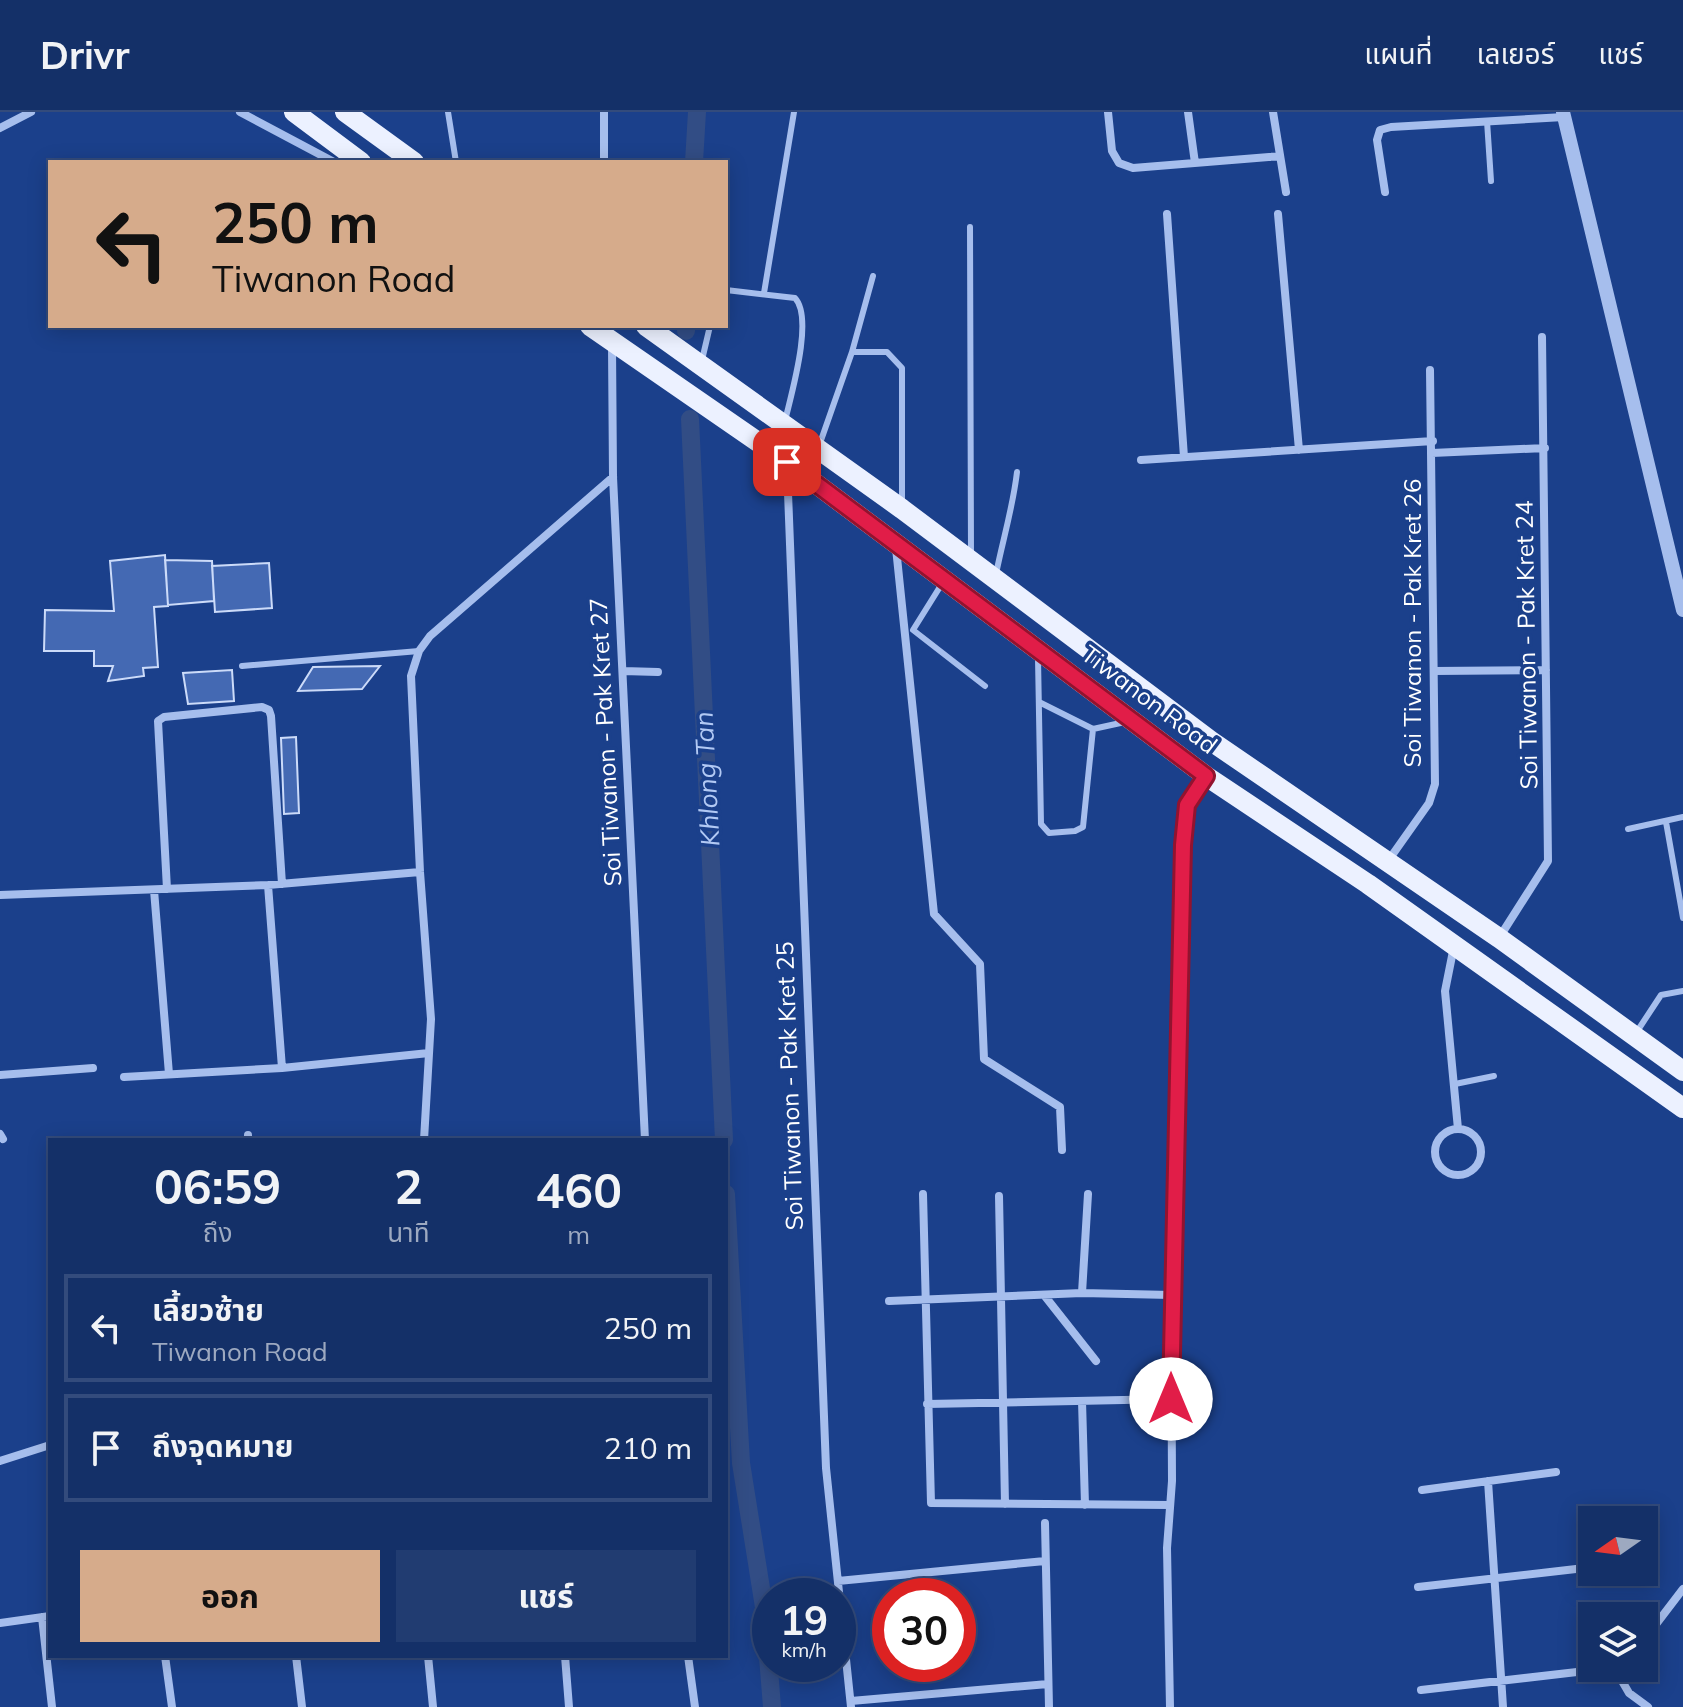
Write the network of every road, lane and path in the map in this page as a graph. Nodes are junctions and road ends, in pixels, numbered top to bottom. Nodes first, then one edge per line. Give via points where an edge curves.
1 (31, 112) edge
2 (240, 112) edge
3 (294, 112) edge
4 (448, 112) edge
5 (604, 112) edge
6 (794, 112) edge
7 (1108, 112) edge
8 (1188, 112) edge
9 (1273, 112) edge
10 (348, 113) edge
11 (1564, 114) edge
12 (1487, 121) junction
13 (0, 128) edge
14 (1280, 156) junction
15 (330, 160) edge
16 (358, 160) edge
17 (411, 160) edge
18 (456, 160) edge
19 (604, 160) edge
20 (1195, 163) junction
21 (1491, 181) dead end
22 (1286, 192) dead end
23 (1385, 192) dead end
24 (1167, 214) dead end
25 (1278, 214) dead end
26 (970, 227) dead end
27 (873, 276) dead end
28 (728, 290) edge
29 (764, 293) junction
30 (593, 328) edge
31 (649, 328) edge
32 (710, 328) edge
33 (1542, 337) dead end
34 (612, 341) junction
35 (852, 352) junction
36 (701, 364) junction
37 (1430, 370) dead end
38 (784, 424) junction
39 (1433, 441) junction
40 (1545, 448) junction
41 (818, 449) junction
42 (1299, 450) junction
43 (1432, 453) junction
44 (1184, 457) junction
45 (1141, 460) dead end
46 (787, 462) junction
47 (1017, 472) dead end
48 (613, 477) junction
49 (902, 509) junction
50 (896, 543) junction
51 (971, 563) junction
52 (945, 579) junction
53 (995, 580) junction
54 (1683, 610) edge
55 (1038, 649) junction
56 (419, 651) junction
57 (242, 666) dead end
58 (1546, 670) junction
59 (623, 671) junction
60 (1434, 671) junction
61 (658, 672) dead end
62 (985, 686) dead end
63 (1039, 702) junction
64 (1133, 721) junction
65 (1093, 729) junction
66 (1206, 776) junction
67 (1683, 817) edge
68 (1666, 822) junction
69 (1628, 829) dead end
70 (1387, 862) junction
71 (420, 872) junction
72 (282, 884) junction
73 (268, 885) junction
74 (167, 889) junction
75 (154, 890) junction
76 (0, 895) edge
77 (1683, 918) edge
78 (1499, 938) junction
79 (1455, 946) junction
80 (1683, 991) edge
81 (1635, 1036) junction
82 (429, 1053) junction
83 (93, 1068) dead end
84 (282, 1068) junction
85 (1683, 1071) edge
86 (169, 1074) junction
87 (0, 1076) edge
88 (1494, 1076) dead end
89 (124, 1077) dead end
90 (1455, 1084) junction
91 (1683, 1108) edge
92 (1458, 1129) junction
93 (424, 1138) edge
94 (645, 1138) edge
95 (1062, 1150) dead end
96 (923, 1194) dead end
97 (1088, 1194) dead end
98 (999, 1196) dead end
99 (1082, 1293) junction
100 (1044, 1295) junction
101 (1171, 1295) junction
102 (1001, 1298) junction
103 (925, 1300) junction
104 (889, 1301) dead end
105 (1096, 1361) dead end
106 (1171, 1399) junction
107 (1082, 1401) junction
108 (1003, 1403) junction
109 (927, 1404) junction
110 (48, 1446) edge
111 (0, 1461) edge
112 (1556, 1472) dead end
113 (1488, 1481) junction
114 (1422, 1490) dead end
115 (1005, 1504) junction
116 (1085, 1505) junction
117 (1170, 1505) junction
118 (1045, 1523) dead end
119 (1045, 1561) junction
120 (1576, 1569) dead end
121 (838, 1578) edge
122 (1494, 1578) junction
123 (856, 1579) edge
124 (1418, 1587) dead end
125 (1683, 1589) edge
126 (46, 1616) edge
127 (1658, 1622) edge
128 (0, 1623) edge
129 (48, 1646) edge
130 (49, 1658) edge
131 (165, 1658) edge
132 (296, 1658) edge
133 (428, 1658) edge
134 (565, 1658) edge
135 (688, 1658) edge
136 (1577, 1672) dead end
137 (1501, 1681) junction
138 (849, 1682) edge
139 (1623, 1682) edge
140 (1048, 1684) junction
141 (1421, 1690) dead end
142 (851, 1704) edge
143 (52, 1707) edge
144 (172, 1707) edge
145 (302, 1707) edge
146 (433, 1707) edge
147 (569, 1707) edge
148 (695, 1707) edge
149 (1049, 1707) edge
150 (1170, 1707) edge
151 (1503, 1707) edge
152 (1648, 1707) edge

1 - 13 street
2 - 15 street
3 - 16 main road
4 - 18 lane
5 - 19 street
6 - 29 lane
7 - 20 street via 1112,151 1119,163 1133,168
8 - 20 street
9 - 14 street
10 - 17 main road
11 - 12 street
11 - 54 street
12 - 21 lane
12 - 23 street via 1380,130
14 - 20 street
14 - 22 street
24 - 44 street
25 - 42 street
26 - 51 lane
27 - 35 lane
28 - 29 lane
29 - 38 lane via 795,298 801,310 803,325
30 - 34 main road, Tiwanon Road
31 - 36 main road, Tiwanon Road
32 - 36 lane
33 - 40 street, Soi Tiwanon - Pak Kret 24
34 - 46 main road, Tiwanon Road
34 - 48 street, Soi Tiwanon - Pak Kret 27
35 - 41 lane
35 - 49 lane via 887,352 902,368
36 - 38 main road, Tiwanon Road
37 - 39 street, Soi Tiwanon - Pak Kret 26
38 - 41 main road, Tiwanon Road
39 - 42 street
39 - 43 street, Soi Tiwanon - Pak Kret 26
40 - 43 street
40 - 58 street, Soi Tiwanon - Pak Kret 24
41 - 49 main road, Tiwanon Road
42 - 44 street
43 - 60 street, Soi Tiwanon - Pak Kret 26
44 - 45 street
46 - 50 main road, Tiwanon Road
46 - 121 street, Soi Tiwanon - Pak Kret 25 via 826,1468
47 - 53 lane
48 - 56 street
48 - 59 street, Soi Tiwanon - Pak Kret 27
49 - 51 main road, Tiwanon Road
50 - 52 main road, Tiwanon Road
50 - 95 street via 934,914 980,964 984,1059 1060,1107
51 - 53 main road, Tiwanon Road
52 - 55 main road, Tiwanon Road
52 - 62 lane via 913,630
53 - 70 main road, Tiwanon Road via 1211,741
55 - 63 lane
55 - 64 main road, Tiwanon Road
56 - 57 lane
56 - 71 street via 411,676
58 - 60 street
58 - 78 street, Soi Tiwanon - Pak Kret 24 via 1548,861
59 - 61 street
59 - 94 street, Soi Tiwanon - Pak Kret 27
60 - 70 street, Soi Tiwanon - Pak Kret 26 via 1435,784 1429,803
63 - 65 lane
63 - 65 lane via 1041,824 1049,833 1083,827
64 - 65 lane
64 - 66 main road, Tiwanon Road
66 - 79 main road, Tiwanon Road
66 - 101 street via 1187,805 1183,845
67 - 68 lane
68 - 69 lane
68 - 77 lane
70 - 78 main road, Tiwanon Road
71 - 72 street
71 - 82 street
72 - 73 street
72 - 74 street via 271,716 262,707 158,721
73 - 74 street
73 - 84 street
74 - 75 street
75 - 76 street
75 - 86 street
78 - 81 main road, Tiwanon Road
79 - 90 street via 1445,991
79 - 91 main road, Tiwanon Road
80 - 81 lane via 1661,995
81 - 85 main road, Tiwanon Road
82 - 84 street
82 - 93 street
83 - 87 street
84 - 86 street
86 - 89 street
88 - 90 lane
90 - 92 street
92 - 92 street via 1471,1133 1480,1145 1480,1159 1472,1171 1458,1176 1444,1172 1436,1160 1436,1145 1444,1134
96 - 103 street
97 - 99 street
98 - 102 street
99 - 100 street
99 - 101 street
100 - 102 street
100 - 105 street
101 - 106 street
102 - 103 street
102 - 108 street
103 - 104 street
103 - 109 street
106 - 107 street
106 - 117 street
107 - 108 street
107 - 116 street
108 - 109 street
108 - 115 street
109 - 115 street via 931,1503
110 - 111 street
112 - 113 street
113 - 114 street
113 - 122 street
115 - 116 street
116 - 117 street
117 - 150 street
118 - 119 street
119 - 123 street
119 - 140 street
120 - 122 street
122 - 124 street
122 - 137 street
125 - 127 street
126 - 128 street
126 - 129 street
130 - 143 street
131 - 144 street
132 - 145 street
133 - 146 street
134 - 147 street
135 - 148 street
136 - 137 street
137 - 141 street
137 - 151 street
138 - 142 street, Soi Tiwanon - Pak Kret 25
139 - 152 street
140 - 142 street
140 - 149 street

